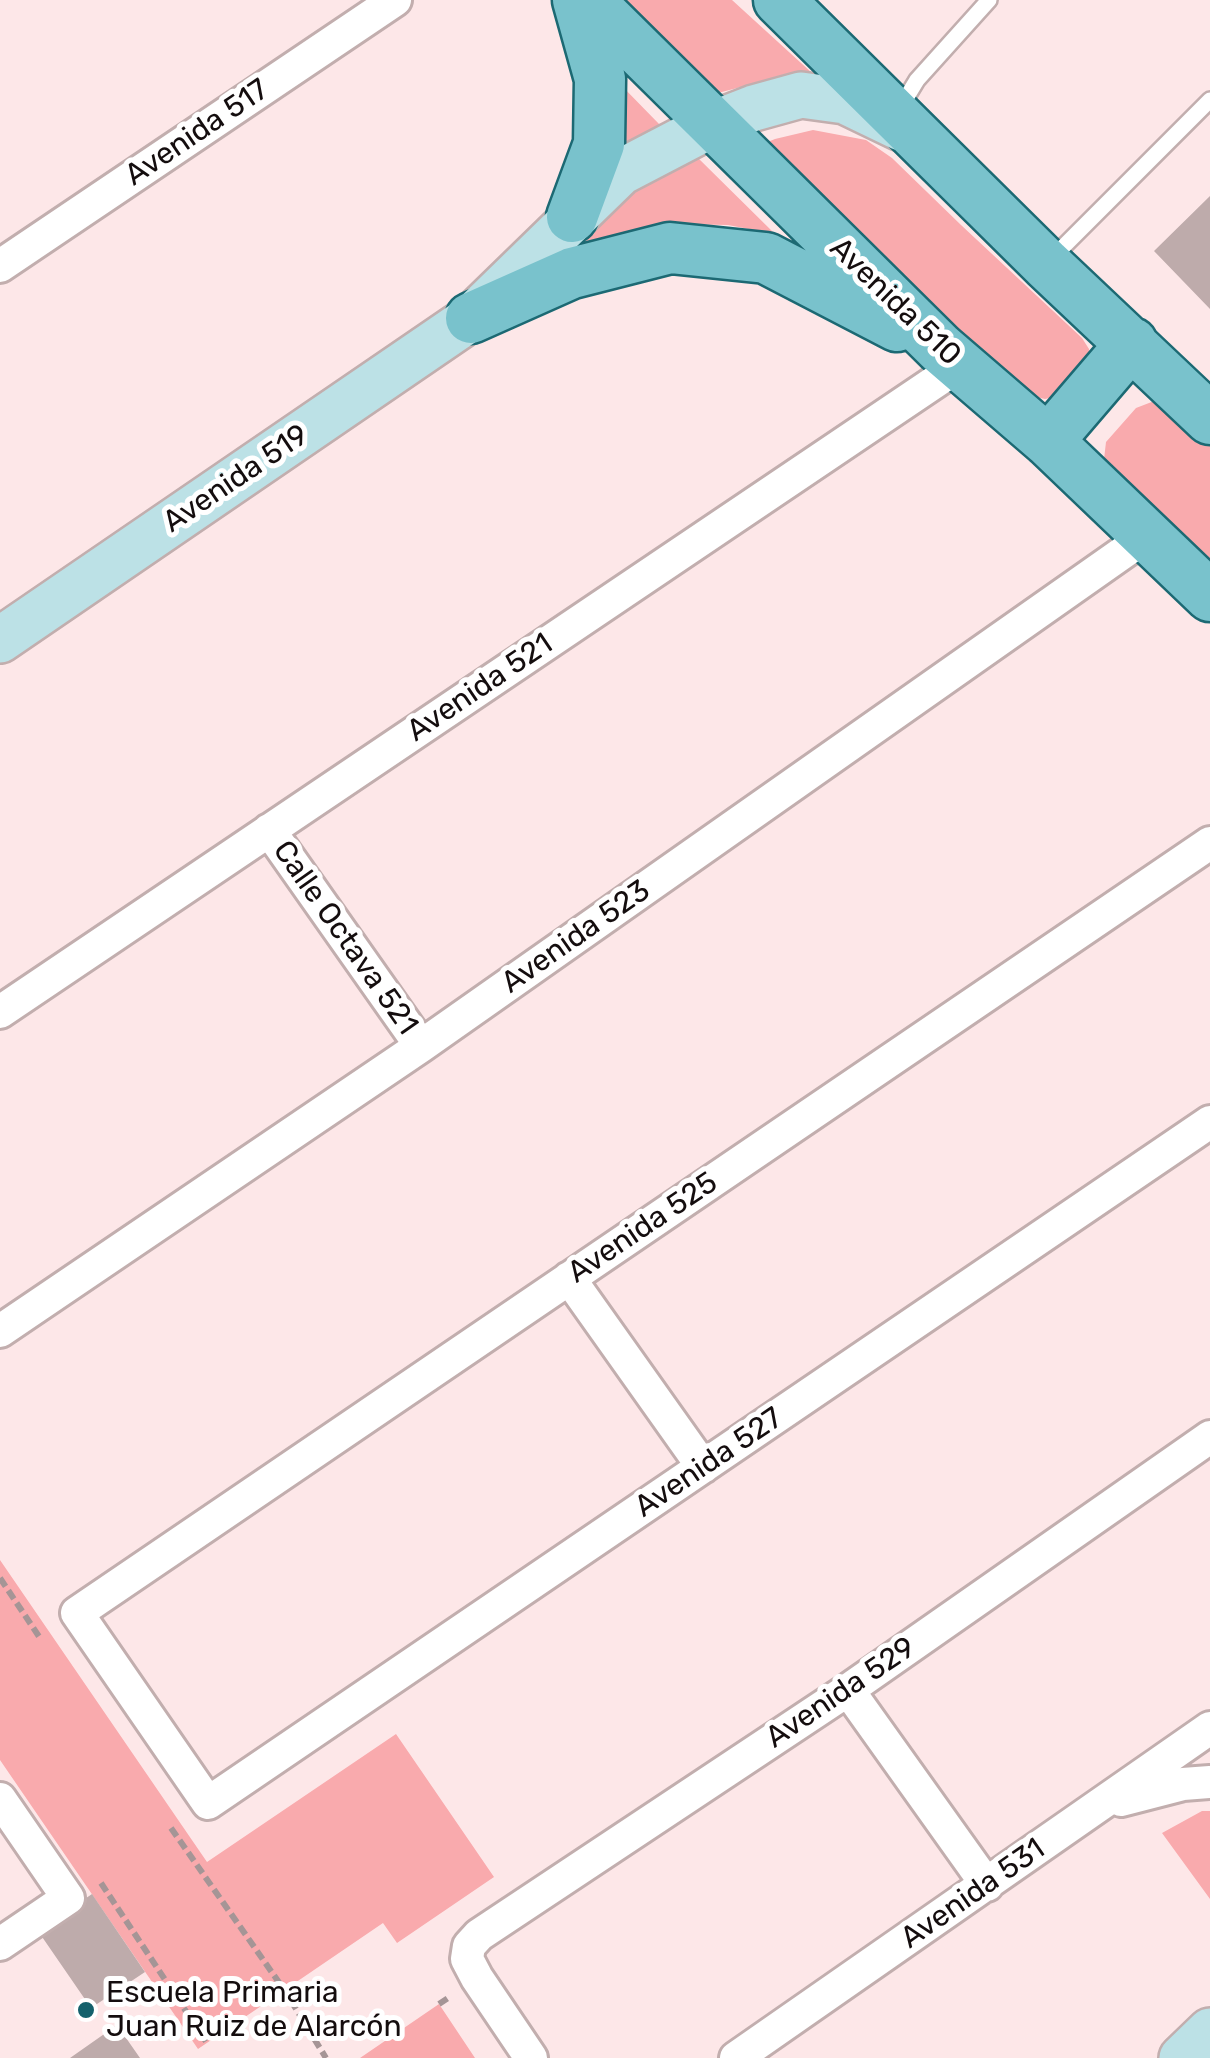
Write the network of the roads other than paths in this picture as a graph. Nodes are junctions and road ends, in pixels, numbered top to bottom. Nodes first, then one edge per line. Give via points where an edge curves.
1 (395, 0) edge
2 (578, 0) edge
3 (588, 0) edge
4 (779, 0) edge
5 (989, 0) edge
6 (1210, 100) edge
7 (713, 124) junction
8 (905, 124) junction
9 (572, 218) junction
10 (1046, 264) junction
11 (0, 266) edge
12 (471, 318) junction
13 (1132, 343) junction
14 (950, 357) junction
15 (1210, 418) edge
16 (1048, 441) junction
17 (1148, 535) junction
18 (1210, 596) edge
19 (0, 640) edge
20 (269, 830) junction
21 (1210, 843) edge
22 (0, 1012) edge
23 (421, 1046) junction
24 (1210, 1122) edge
25 (569, 1278) junction
26 (0, 1331) edge
27 (1210, 1437) edge
28 (703, 1467) junction
29 (848, 1690) junction
30 (1210, 1728) edge
31 (1210, 1782) edge
32 (0, 1799) edge
33 (208, 1803) joint
34 (1102, 1804) junction
35 (987, 1884) junction
36 (0, 1944) edge
37 (1210, 2031) edge
38 (531, 2058) edge
39 (736, 2058) edge
40 (1182, 2058) edge

1 - 11 street, Avenida 517
2 - 9 main road via 600,79 599,144
3 - 7 main road, Avenida 510
4 - 8 main road
5 - 8 lane via 917,80
6 - 10 lane
7 - 8 street, Avenida 519 via 801,95 846,101
7 - 9 street, Avenida 519 via 621,172
7 - 14 main road, Avenida 510
8 - 10 main road
9 - 12 street, Avenida 519
10 - 13 main road
12 - 14 main road via 572,273 670,248 766,258
12 - 19 street, Avenida 519
13 - 15 main road
13 - 16 main road
14 - 16 main road, Avenida 510
14 - 20 street, Avenida 521
16 - 17 main road, Avenida 510
17 - 18 main road, Avenida 510
17 - 23 street, Avenida 523
20 - 22 street, Avenida 521
20 - 23 street, Calle Octava 521
21 - 25 street, Avenida 525
23 - 26 street, Avenida 523
24 - 28 street, Avenida 527
25 - 28 street
25 - 33 street, Avenida 525 via 77,1613
27 - 29 street, Avenida 529
28 - 33 street, Avenida 527
29 - 35 street
29 - 38 street, Avenida 529 via 469,1946 477,1978
30 - 34 street, Avenida 531
31 - 34 street
32 - 36 street via 68,1898
34 - 35 street, Avenida 531
35 - 39 street, Avenida 531
37 - 40 street

